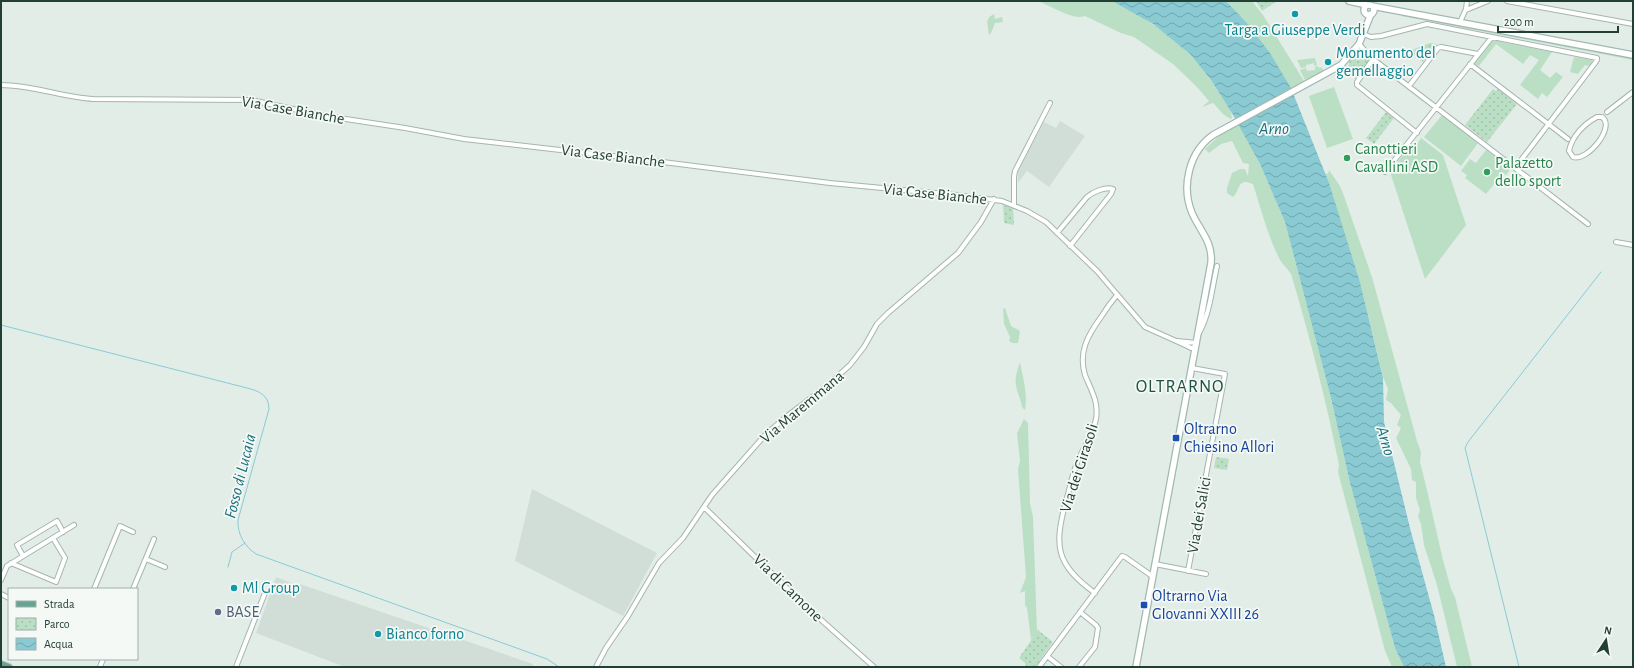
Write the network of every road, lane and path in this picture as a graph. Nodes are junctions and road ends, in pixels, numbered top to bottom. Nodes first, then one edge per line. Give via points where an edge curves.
1 (1350, 1) edge
2 (1467, 1) edge
3 (1488, 1) edge
4 (1507, 1) edge
5 (1369, 10) junction
6 (1466, 10) junction
7 (1460, 22) junction
8 (1633, 24) edge
9 (1363, 34) junction
10 (1492, 37) junction
11 (1359, 44) junction
12 (1478, 54) junction
13 (1633, 55) edge
14 (1373, 59) junction
15 (1470, 64) junction
16 (1, 85) edge
17 (1409, 86) junction
18 (1633, 92) edge
19 (1050, 103) dead end
20 (1436, 107) junction
21 (1607, 112) junction
22 (1600, 117) junction
23 (1606, 121) junction
24 (1548, 124) junction
25 (1417, 133) junction
26 (1575, 137) junction
27 (1568, 139) junction
28 (1570, 146) junction
29 (1515, 168) junction
30 (1385, 172) dead end
31 (994, 200) junction
32 (1014, 206) junction
33 (1588, 224) dead end
34 (1057, 233) junction
35 (1616, 242) dead end
36 (1070, 246) junction
37 (1633, 246) edge
38 (1217, 266) dead end
39 (1117, 295) junction
40 (1198, 334) junction
41 (1175, 340) junction
42 (1185, 345) junction
43 (1196, 345) junction
44 (1194, 357) junction
45 (1192, 368) junction
46 (704, 507) junction
47 (74, 525) dead end
48 (63, 532) junction
49 (133, 532) dead end
50 (53, 538) junction
51 (154, 539) dead end
52 (23, 556) junction
53 (146, 559) junction
54 (11, 563) junction
55 (1155, 564) junction
56 (165, 567) dead end
57 (1188, 571) junction
58 (1206, 574) dead end
59 (1152, 576) junction
60 (1, 580) edge
61 (94, 588) edge
62 (133, 588) edge
63 (1094, 592) junction
64 (265, 593) dead end
65 (1080, 612) junction
66 (1047, 656) junction
67 (1, 664) edge
68 (9, 667) edge
69 (236, 667) edge
70 (596, 667) edge
71 (874, 667) edge
72 (1039, 667) edge
73 (1061, 667) edge
74 (1079, 667) edge
75 (1136, 667) edge

1 - 5 main road
2 - 6 street
3 - 6 street
4 - 8 street
5 - 7 main road via 1388,8
5 - 9 main road
6 - 7 street
7 - 13 main road
9 - 10 street via 1371,37 1381,36 1427,24
9 - 11 main road
10 - 12 street
10 - 24 street via 1596,57 1595,63
11 - 14 street
11 - 40 main road via 1341,66 1213,135 1201,146 1193,160 1188,175 1188,195 1193,214 1209,243 1212,257
12 - 15 street
12 - 17 street via 1438,48
14 - 17 street
14 - 25 street via 1356,86
15 - 20 street
15 - 24 street
16 - 31 street, Via Case Bianche via 93,99 248,100 464,139
17 - 20 street
18 - 21 street
19 - 32 street via 1015,171
20 - 25 street
20 - 29 street
21 - 22 street
21 - 23 street
22 - 23 street
22 - 26 street via 1588,122
23 - 28 street via 1607,126 1598,142 1585,156 1573,157
24 - 27 street
24 - 29 street
25 - 30 street
26 - 27 street
26 - 28 street
27 - 28 street
29 - 33 street
31 - 32 street, Via Case Bianche
31 - 46 street, Via Maremmana via 958,252 888,312 850,365 766,434
32 - 34 street, Via Case Bianche via 1035,215
34 - 36 street, Via Case Bianche
34 - 36 street via 1091,194 1113,189
35 - 37 street
36 - 39 street, Via Case Bianche via 1097,271
38 - 40 street via 1203,326
39 - 41 street, Via Case Bianche via 1145,327
39 - 63 street, Via dei Girasoli via 1088,335 1084,347 1083,364 1096,402 1096,417 1092,433 1075,470 1062,515 1059,536 1061,552 1070,571 1076,579
40 - 43 main road
41 - 42 street, Via Case Bianche
41 - 43 street, Via Case Bianche
42 - 43 street, Via Case Bianche via 1192,348
42 - 44 street, Via Case Bianche
43 - 44 main road
44 - 45 main road
45 - 55 main road
45 - 57 street, Via dei Salici via 1225,374
46 - 70 street, Via Maremmana via 683,538 660,563
46 - 71 street, Via di Camone via 800,601
47 - 48 street
48 - 50 street
48 - 52 street via 57,521 17,545
49 - 61 street via 120,526
50 - 52 street
50 - 54 street via 66,558 56,582
51 - 53 street
52 - 54 street
53 - 56 street
53 - 62 street
54 - 60 street
55 - 57 street, Via dei Salici
55 - 59 main road
57 - 58 street, Via dei Salici
59 - 63 street via 1123,556
59 - 75 main road
63 - 65 street
64 - 69 street
65 - 66 street
65 - 74 street via 1098,628 1095,647
66 - 72 street
66 - 73 street
67 - 68 main road

